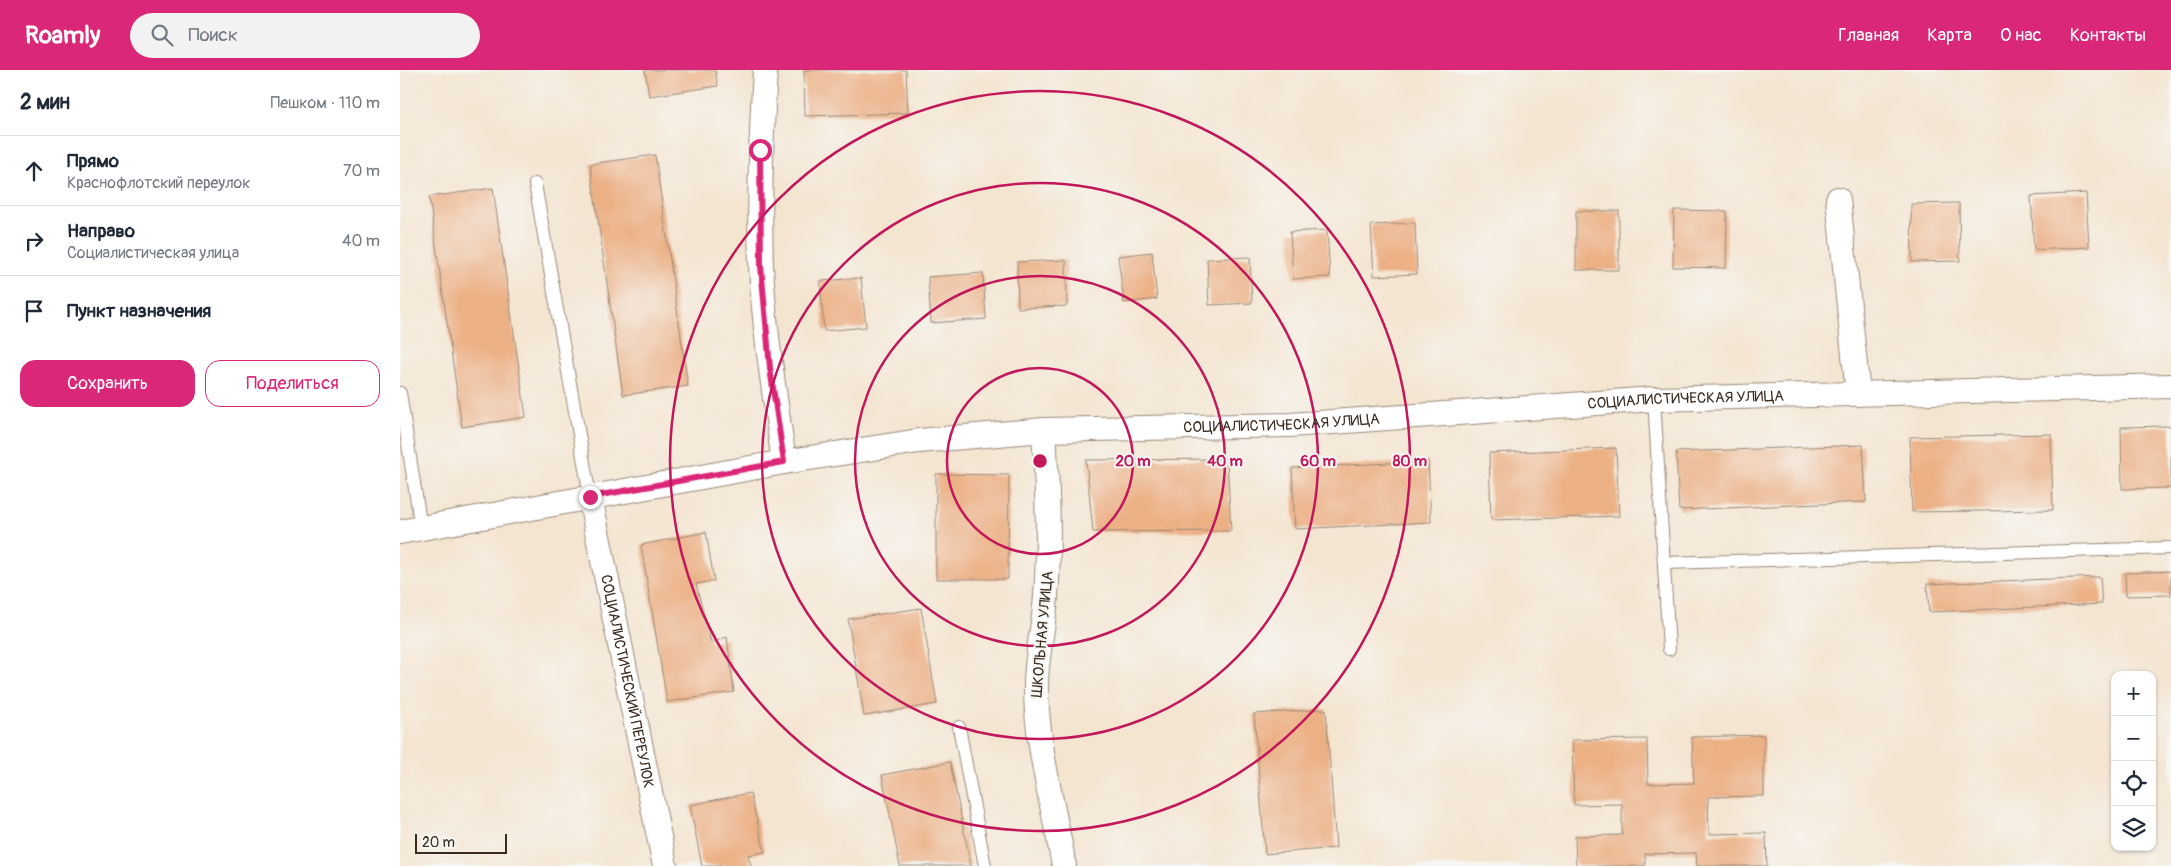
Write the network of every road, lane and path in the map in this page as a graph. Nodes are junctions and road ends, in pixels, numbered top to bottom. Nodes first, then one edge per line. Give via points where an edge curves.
1 (765, 70) edge
2 (536, 184) dead end
3 (1838, 199) dead end
4 (2171, 386) edge
5 (400, 393) edge
6 (1858, 394) junction
7 (1654, 399) junction
8 (1044, 430) junction
9 (784, 462) junction
10 (590, 497) junction
11 (410, 530) edge
12 (2171, 548) edge
13 (1664, 564) junction
14 (1669, 649) dead end
15 (959, 727) dead end
16 (665, 866) edge
17 (985, 866) edge
18 (1064, 866) edge

1 - 9 street via 760,150 761,266 770,368
2 - 10 lane
3 - 6 street
4 - 6 street, СОЦИАЛИСТИЧЕСКАЯ УЛИЦА
5 - 11 lane
6 - 7 street, СОЦИАЛИСТИЧЕСКАЯ УЛИЦА
7 - 8 street, СОЦИАЛИСТИЧЕСКАЯ УЛИЦА via 1290,425
7 - 13 lane
8 - 9 street, СОЦИАЛИСТИЧЕСКАЯ УЛИЦА via 920,441
8 - 18 street, ШКОЛЬНАЯ УЛИЦА via 1048,560 1036,689 1038,722
9 - 10 street, СОЦИАЛИСТИЧЕСКАЯ УЛИЦА
10 - 11 street, СОЦИАЛИСТИЧЕСКАЯ УЛИЦА
10 - 16 street, СОЦИАЛИСТИЧЕСКИЙ ПЕРЕУЛОК
12 - 13 lane
13 - 14 lane
15 - 17 lane

